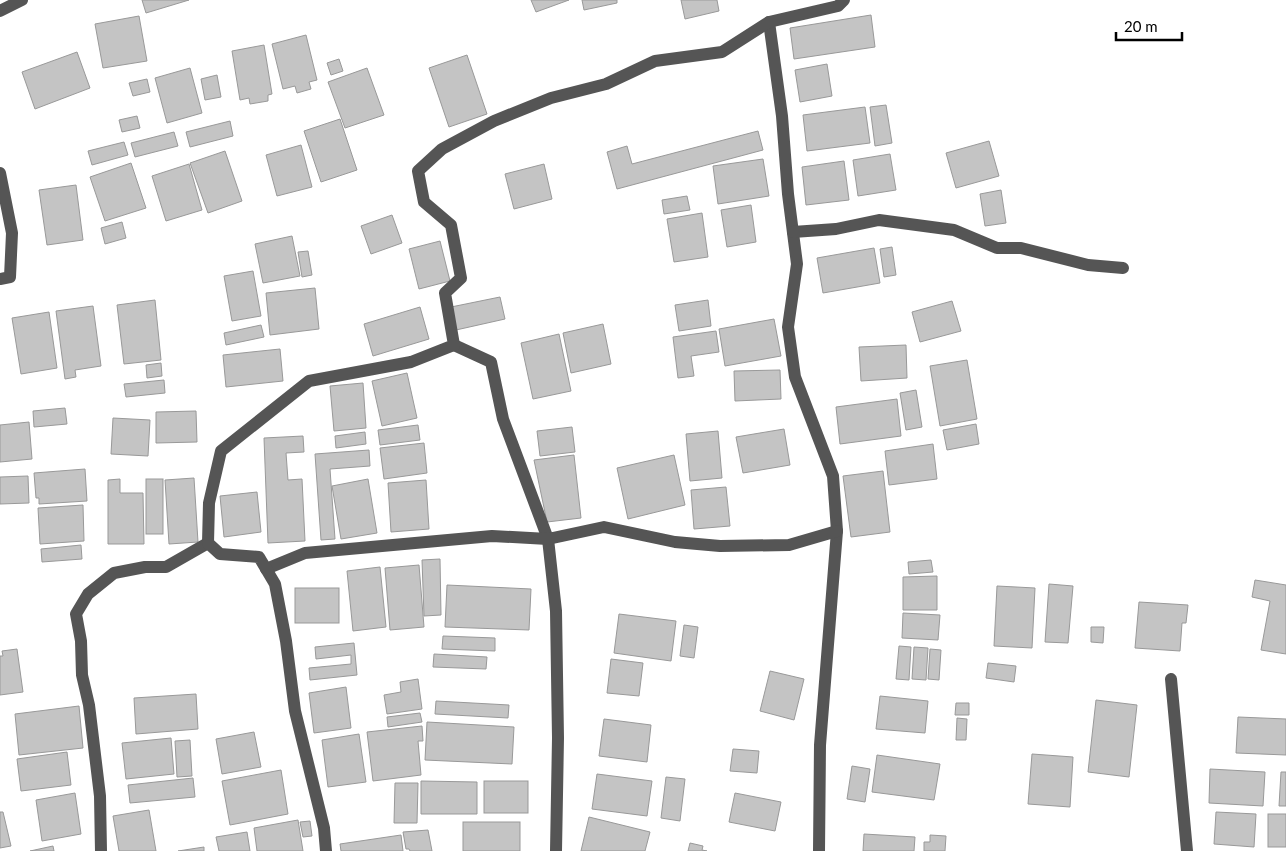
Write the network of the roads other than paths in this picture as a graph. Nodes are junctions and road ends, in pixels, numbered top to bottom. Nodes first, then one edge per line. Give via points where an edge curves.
1 (22, 0) edge
2 (844, 0) edge
3 (0, 11) edge
4 (769, 22) junction
5 (0, 173) edge
6 (793, 232) junction
7 (1123, 268) dead end
8 (0, 279) edge
9 (454, 345) junction
10 (837, 531) junction
11 (548, 539) junction
12 (208, 543) junction
13 (266, 569) junction
14 (1171, 679) dead end
15 (100, 851) edge
16 (326, 851) edge
17 (556, 851) edge
18 (819, 851) edge
19 (1186, 851) edge

1 - 3 street
2 - 4 street via 838,6
4 - 6 street
4 - 9 street via 722,52 655,61 606,84 550,98 494,120 442,149 418,171 424,202 451,225 461,278 445,294
5 - 8 street via 12,232 10,277
6 - 7 street via 836,229 880,220 954,230 997,248 1021,248 1088,265
6 - 10 street via 797,264 788,327 795,377 833,476
9 - 11 street via 491,362 504,419
9 - 12 street via 411,362 309,381 243,434 222,452 209,503
10 - 11 street via 789,545 720,546 675,542 604,527
10 - 18 street via 820,745
11 - 13 street via 492,536 304,553
11 - 17 street via 556,611
12 - 13 street via 220,554 259,557
12 - 15 street via 166,567 114,573 88,594 76,614 100,796
13 - 16 street via 275,584 294,711 324,828
14 - 19 street

